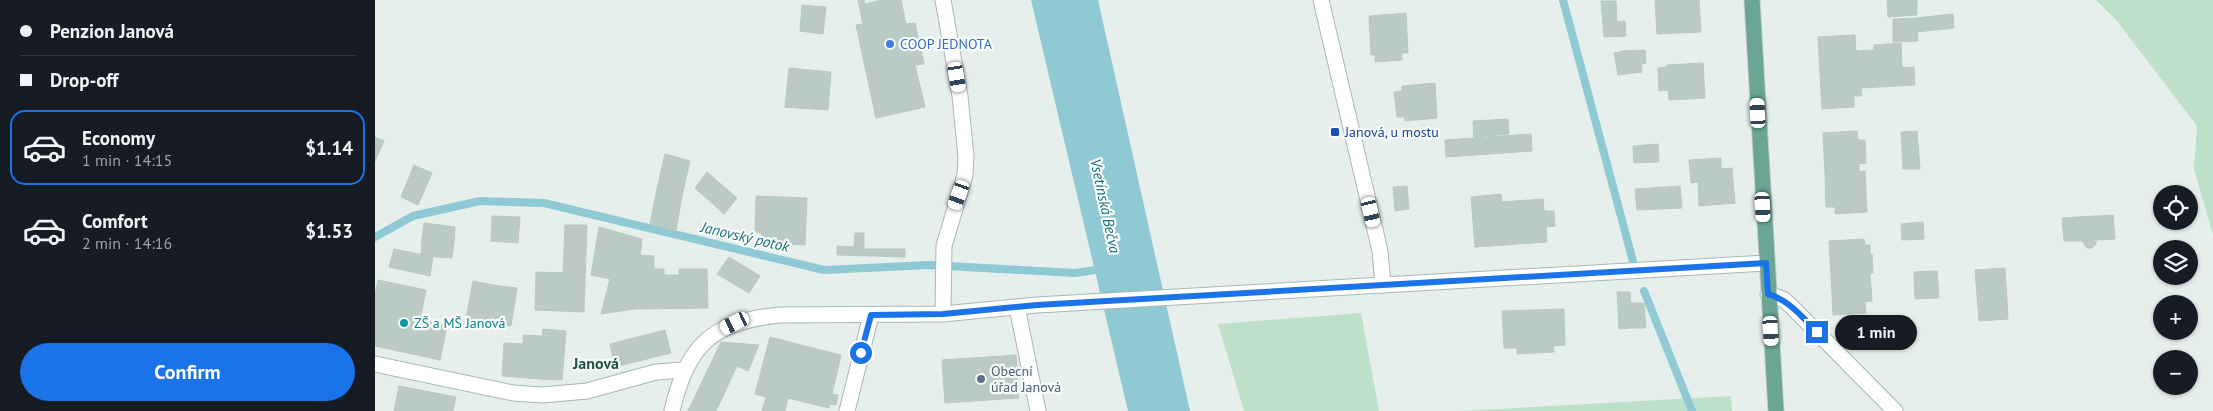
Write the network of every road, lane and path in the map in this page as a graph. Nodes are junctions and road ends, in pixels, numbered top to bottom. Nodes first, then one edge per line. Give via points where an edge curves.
1 (943, 0) edge
2 (1321, 0) edge
3 (1752, 0) edge
4 (1766, 263) junction
5 (1383, 286) junction
6 (1768, 294) junction
7 (1017, 306) junction
8 (943, 314) junction
9 (871, 315) junction
10 (375, 364) edge
11 (683, 370) junction
12 (671, 411) edge
13 (847, 411) edge
14 (1039, 411) edge
15 (1776, 411) edge
16 (1895, 411) edge

1 - 8 street via 963,116 966,157 965,175 944,246
2 - 5 street via 1380,251
3 - 4 main road
4 - 5 street
4 - 6 main road
5 - 7 street
6 - 15 main road
6 - 16 street via 1791,306
7 - 8 street
7 - 14 street
8 - 9 street
9 - 11 street via 779,315 735,323 707,339
9 - 13 street
10 - 11 street via 513,393 543,396 587,391 656,372
11 - 12 street

